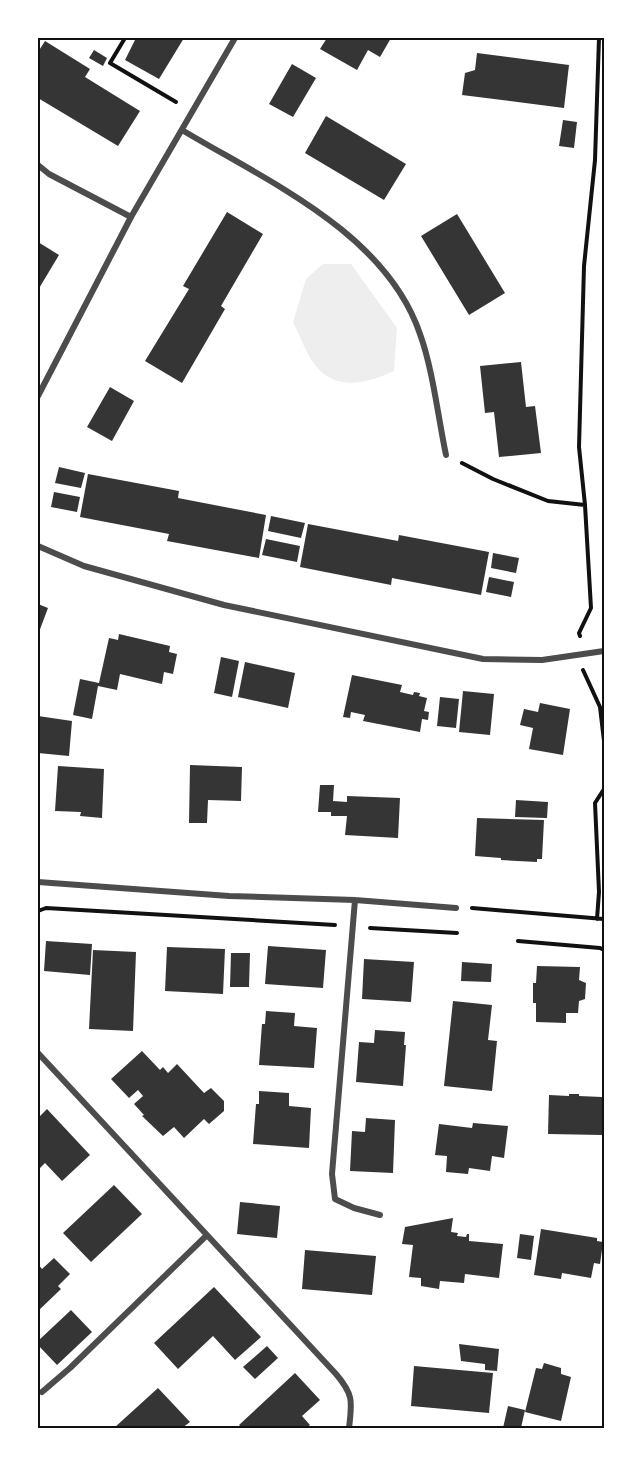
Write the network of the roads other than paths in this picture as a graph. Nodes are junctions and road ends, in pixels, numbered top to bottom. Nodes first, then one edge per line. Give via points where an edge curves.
1 (235, 38) edge
2 (182, 130) junction
3 (38, 165) edge
4 (131, 217) junction
5 (38, 396) edge
6 (446, 455) road end
7 (38, 546) edge
8 (604, 651) edge
9 (38, 882) edge
10 (354, 900) junction
11 (456, 908) road end
12 (38, 1053) edge
13 (380, 1215) dead end
14 (206, 1236) junction
15 (42, 1392) dead end
16 (349, 1428) edge

1 - 2 street
2 - 4 street
2 - 6 street via 309,205 368,252 411,311 420,334
3 - 4 street
4 - 5 street
7 - 8 street via 84,566 224,605 483,659 542,660
9 - 10 street
10 - 11 street
10 - 13 street via 332,1174 336,1199
12 - 14 street
14 - 15 street
14 - 16 street via 348,1388 352,1401

